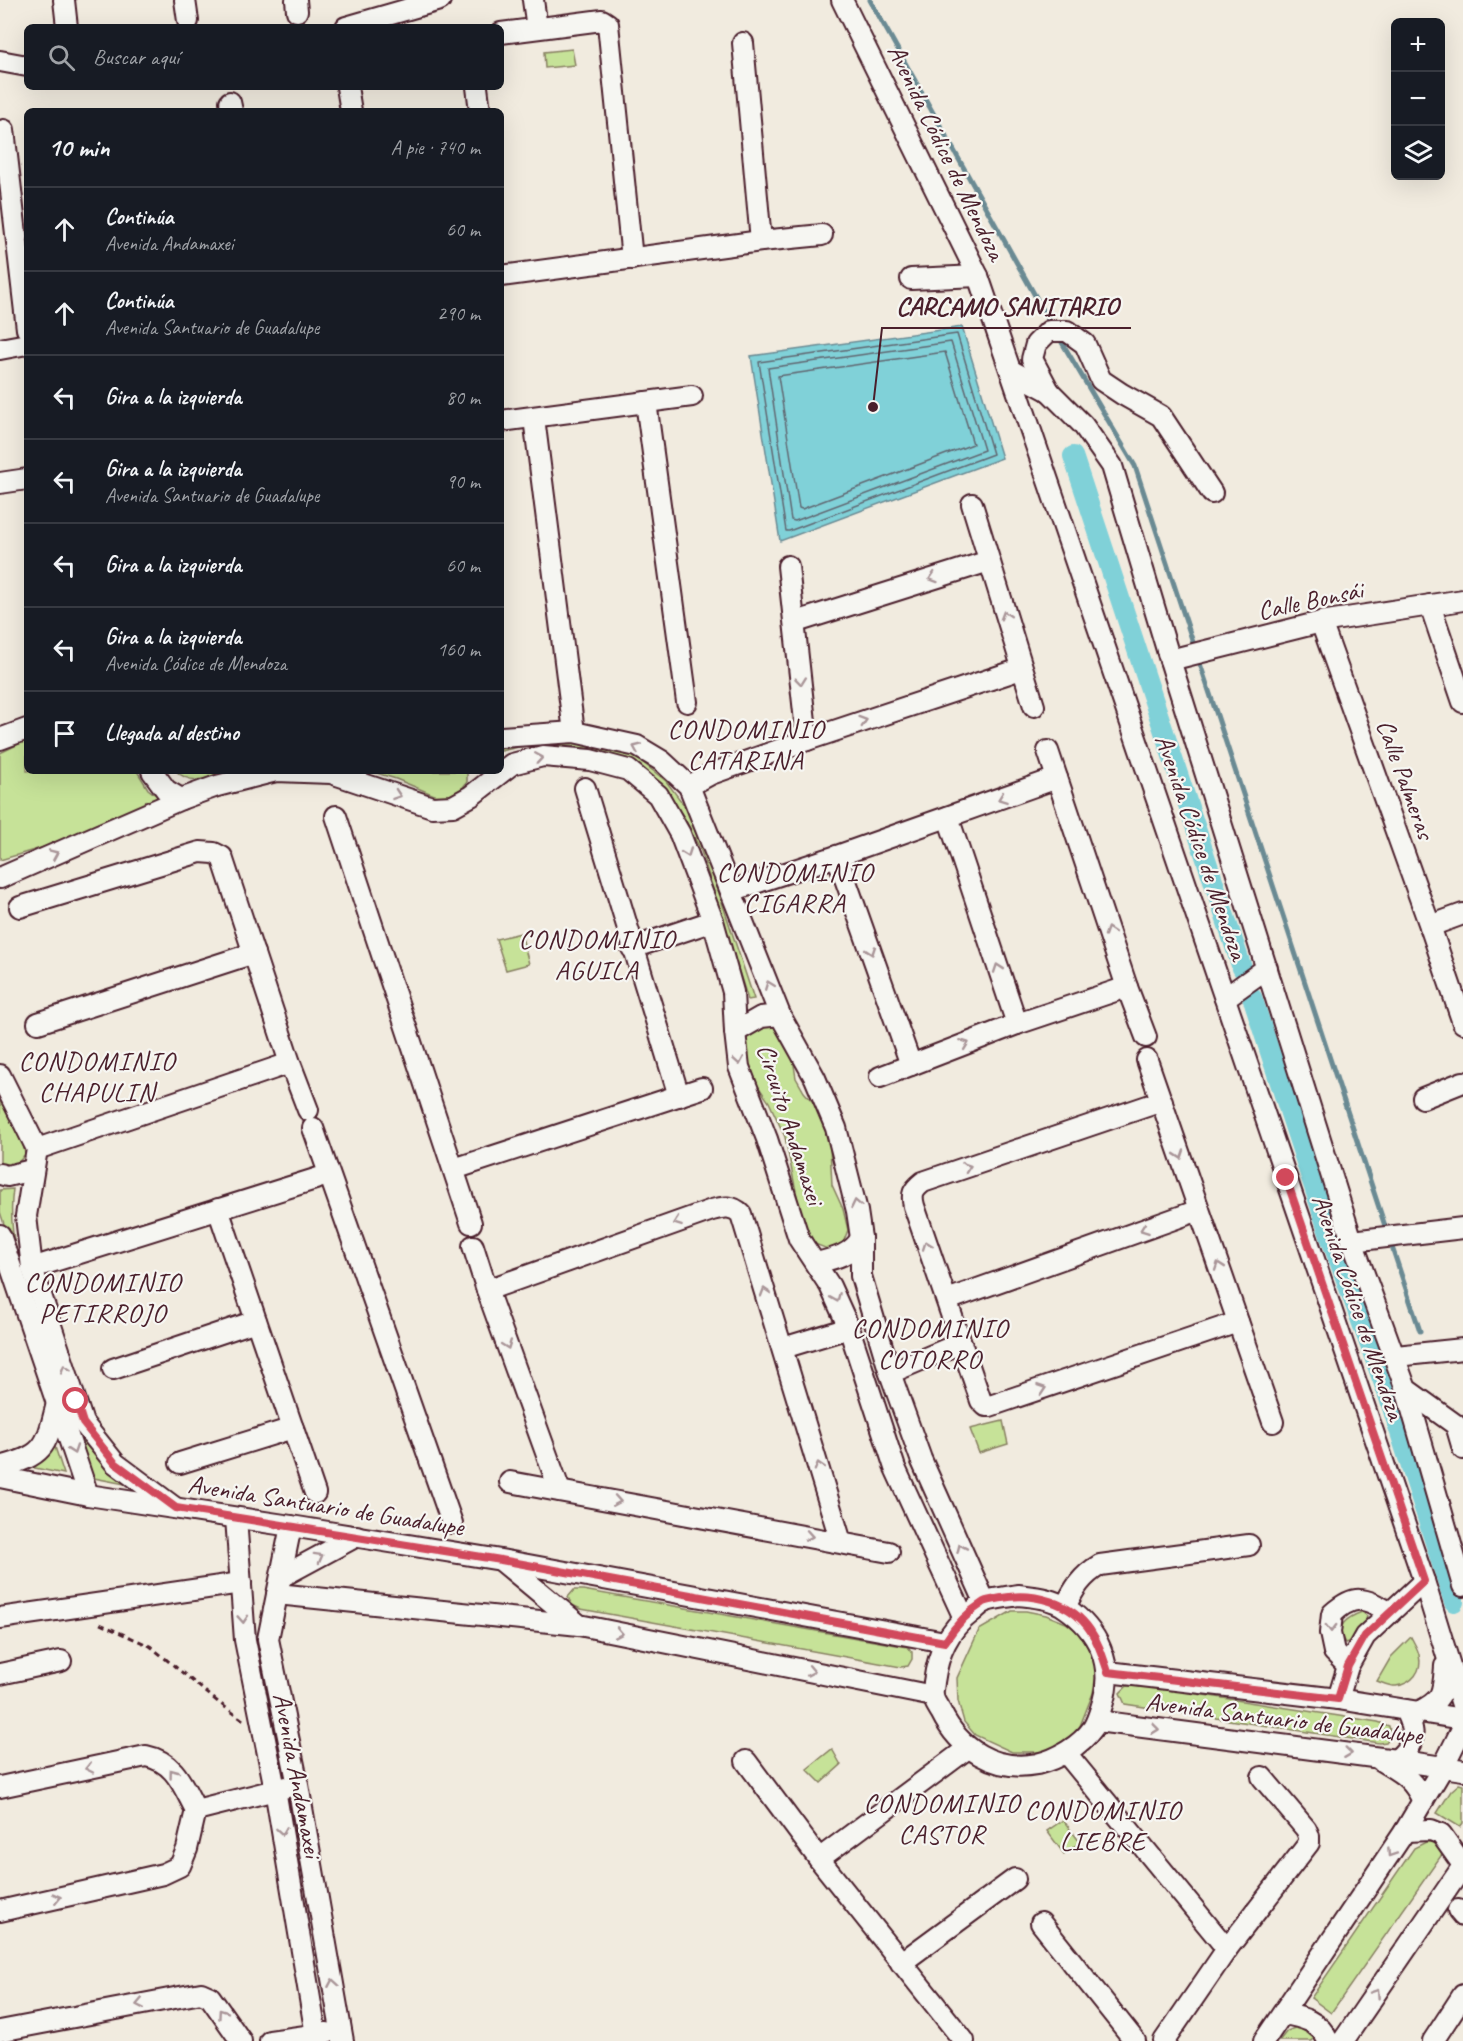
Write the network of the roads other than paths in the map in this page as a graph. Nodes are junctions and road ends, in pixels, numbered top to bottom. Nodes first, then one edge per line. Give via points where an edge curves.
1 (64, 0) edge
2 (185, 0) edge
3 (440, 0) edge
4 (842, 0) edge
5 (533, 1) edge
6 (421, 3) edge
7 (188, 21) dead end
8 (67, 24) edge
9 (355, 24) edge
10 (537, 28) junction
11 (504, 33) edge
12 (743, 43) dead end
13 (0, 61) edge
14 (24, 65) edge
15 (348, 90) edge
16 (477, 90) edge
17 (350, 108) edge
18 (480, 108) edge
19 (4, 130) dead end
20 (14, 232) edge
21 (822, 235) dead end
22 (761, 241) junction
23 (632, 259) junction
24 (504, 273) edge
25 (978, 276) junction
26 (911, 279) dead end
27 (24, 307) edge
28 (24, 345) edge
29 (0, 349) edge
30 (1012, 371) junction
31 (1049, 391) junction
32 (692, 396) dead end
33 (646, 402) junction
34 (534, 418) junction
35 (504, 421) edge
36 (24, 479) edge
37 (0, 483) edge
38 (1212, 493) dead end
39 (972, 504) dead end
40 (989, 561) junction
41 (788, 566) dead end
42 (1463, 600) edge
43 (1430, 605) junction
44 (796, 622) junction
45 (1322, 622) junction
46 (1170, 660) junction
47 (1021, 669) junction
48 (687, 702) dead end
49 (1463, 702) edge
50 (1034, 706) dead end
51 (24, 730) edge
52 (574, 732) junction
53 (504, 737) edge
54 (0, 739) edge
55 (807, 740) junction
56 (1048, 751) dead end
57 (504, 770) edge
58 (154, 774) edge
59 (253, 774) edge
60 (334, 774) edge
61 (476, 774) edge
62 (499, 774) edge
63 (222, 778) edge
64 (1058, 778) junction
65 (689, 786) junction
66 (585, 788) dead end
67 (471, 796) junction
68 (181, 800) junction
69 (336, 816) dead end
70 (948, 817) junction
71 (837, 856) junction
72 (0, 878) edge
73 (731, 891) junction
74 (20, 907) dead end
75 (1463, 914) edge
76 (713, 921) junction
77 (1430, 926) junction
78 (632, 948) junction
79 (254, 954) junction
80 (1266, 968) junction
81 (1127, 987) junction
82 (1225, 998) junction
83 (780, 1015) junction
84 (38, 1023) dead end
85 (1463, 1023) edge
86 (1017, 1024) junction
87 (735, 1032) junction
88 (1146, 1037) dead end
89 (1147, 1060) dead end
90 (290, 1063) junction
91 (911, 1065) junction
92 (0, 1075) edge
93 (880, 1077) dead end
94 (1463, 1082) edge
95 (702, 1088) dead end
96 (679, 1096) junction
97 (1423, 1098) dead end
98 (1162, 1101) junction
99 (37, 1149) junction
100 (454, 1169) junction
101 (32, 1170) junction
102 (0, 1174) edge
103 (328, 1174) junction
104 (218, 1209) junction
105 (1199, 1209) junction
106 (471, 1223) dead end
107 (1463, 1228) edge
108 (0, 1235) edge
109 (861, 1238) junction
110 (1352, 1241) junction
111 (473, 1246) dead end
112 (816, 1263) junction
113 (32, 1268) junction
114 (487, 1290) junction
115 (947, 1300) junction
116 (256, 1321) junction
117 (1238, 1322) junction
118 (849, 1328) junction
119 (962, 1344) junction
120 (783, 1348) junction
121 (1463, 1349) edge
122 (1395, 1356) junction
123 (113, 1369) dead end
124 (890, 1373) junction
125 (1406, 1389) junction
126 (57, 1403) junction
127 (1273, 1422) dead end
128 (293, 1428) junction
129 (1463, 1449) edge
130 (180, 1463) dead end
131 (0, 1467) edge
132 (0, 1477) edge
133 (510, 1482) dead end
134 (560, 1491) junction
135 (315, 1493) dead end
136 (88, 1495) junction
137 (176, 1508) junction
138 (236, 1518) junction
139 (452, 1523) dead end
140 (291, 1526) junction
141 (357, 1536) junction
142 (842, 1542) junction
143 (1249, 1545) dead end
144 (889, 1552) dead end
145 (501, 1560) junction
146 (579, 1574) junction
147 (1424, 1581) junction
148 (241, 1583) junction
149 (279, 1585) junction
150 (1463, 1586) edge
151 (985, 1602) junction
152 (554, 1604) junction
153 (1065, 1607) junction
154 (1389, 1612) junction
155 (8, 1617) edge
156 (964, 1618) junction
157 (579, 1625) junction
158 (945, 1642) junction
159 (1446, 1657) junction
160 (61, 1661) dead end
161 (1348, 1666) junction
162 (1108, 1672) junction
163 (0, 1674) edge
164 (933, 1696) junction
165 (1338, 1699) junction
166 (1463, 1708) edge
167 (1412, 1711) junction
168 (1463, 1719) edge
169 (1097, 1721) junction
170 (1463, 1727) edge
171 (968, 1748) junction
172 (1066, 1753) junction
173 (1375, 1757) junction
174 (1396, 1760) junction
175 (746, 1761) dead end
176 (1443, 1767) junction
177 (1463, 1770) edge
178 (1262, 1777) dead end
179 (298, 1785) junction
180 (0, 1788) edge
181 (275, 1789) junction
182 (1423, 1801) junction
183 (196, 1810) junction
184 (1405, 1831) junction
185 (819, 1859) junction
186 (1463, 1866) edge
187 (1015, 1879) dead end
188 (0, 1911) edge
189 (1041, 1923) dead end
190 (1227, 1949) junction
191 (901, 1963) junction
192 (1463, 1995) edge
193 (1282, 2014) junction
194 (0, 2031) edge
195 (342, 2035) edge
196 (316, 2038) edge
197 (241, 2041) edge
198 (270, 2041) edge
199 (964, 2041) edge
200 (1135, 2041) edge
201 (1164, 2041) edge
202 (1264, 2041) edge
203 (1328, 2041) edge
204 (1343, 2041) edge
205 (1433, 2041) edge

1 - 8 street
2 - 7 street
3 - 6 street
4 - 25 street, Avenida Códice de Mendoza
5 - 10 street
6 - 9 street
10 - 11 street
10 - 23 street via 602,20 608,24
12 - 22 street
13 - 14 street
15 - 17 street
16 - 18 street
19 - 20 street
20 - 27 street
21 - 22 street
22 - 23 street
23 - 24 street
25 - 26 street
25 - 30 street, Avenida Códice de Mendoza
28 - 29 street
30 - 31 street
30 - 82 street, Avenida Códice de Mendoza
31 - 38 street via 1032,359 1036,344 1049,331 1067,331 1085,344 1101,380 1161,416
31 - 46 street via 1083,425 1112,466
32 - 33 street
33 - 34 street
33 - 48 street
34 - 35 street
34 - 52 street
36 - 37 street
39 - 40 street
40 -> 44 street
47 -> 40 street
41 - 44 street
42 - 43 street, Calle Bonsái
43 - 45 street, Calle Bonsái
43 - 49 street
44 -> 55 street
45 - 46 street, Calle Bonsái
45 - 77 street, Calle Palmeras
46 - 80 street
47 - 50 street
55 -> 47 street
51 - 54 street
52 - 53 street, Circuito Andamaxei
65 -> 52 street, Circuito Andamaxei via 662,761 637,746
55 - 65 street via 711,774
56 - 64 street
57 -> 76 street, Circuito Andamaxei via 512,764 543,756 590,760 628,770 658,795 680,834
58 - 68 street via 166,790
63 -> 59 street, Circuito Andamaxei
60 -> 67 street, Circuito Andamaxei via 432,807 453,806
61 - 67 street
67 -> 62 street, Circuito Andamaxei
63 - 68 street, Circuito Andamaxei
64 -> 70 street
81 -> 64 street
65 - 73 street, Circuito Andamaxei
66 - 78 street
72 -> 68 street, Circuito Andamaxei
69 - 100 street
70 - 71 street
86 -> 70 street
71 - 73 street
71 -> 91 street
83 -> 73 street, Circuito Andamaxei
74 - 79 street via 200,852 214,853 222,857
75 - 77 street
76 - 78 street
76 - 87 street, Circuito Andamaxei via 733,992
77 - 85 street, Calle Palmeras
78 - 96 street
79 - 84 street
79 - 90 street
80 - 82 street
80 - 110 street
81 - 86 street
81 - 88 street
82 - 147 street, Avenida Códice de Mendoza
83 - 87 street via 761,1017
109 -> 83 street, Circuito Andamaxei via 858,1211 836,1128 815,1078
91 -> 86 street
87 -> 112 street, Circuito Andamaxei via 740,1067 799,1239
89 - 98 street
90 - 99 street
90 - 103 street
91 - 93 street
92 - 99 street
94 - 97 street
95 - 96 street
96 - 100 street
98 -> 105 street
115 -> 98 street via 912,1197 922,1182
99 - 101 street
100 - 106 street
101 - 102 street
101 - 113 street via 26,1216
103 - 104 street
103 - 139 street
104 - 113 street
104 - 116 street
105 -> 115 street
117 -> 105 street
107 - 110 street
108 - 126 street
109 - 112 street via 840,1257
109 - 124 street, Circuito Andamaxei via 861,1276
110 - 122 street
111 - 114 street
112 -> 118 street, Circuito Andamaxei
137 -> 113 street via 115,1463 83,1423
120 -> 114 street via 741,1214 733,1207 712,1210
114 -> 134 street
115 - 119 street
116 - 123 street
116 - 128 street
119 -> 117 street via 981,1401 990,1406
117 - 127 street
118 - 120 street
118 - 156 street, Circuito Andamaxei via 895,1468
119 - 124 street
142 -> 120 street
121 - 122 street
122 - 125 street
151 -> 124 street, Circuito Andamaxei via 921,1459
125 - 129 street via 1456,1425
125 - 150 street
126 - 131 street via 48,1439 37,1453
126 -> 136 street
128 - 130 street
128 - 135 street
132 - 136 street, Avenida Santuario de Guadalupe
133 - 134 street
134 -> 142 street
136 - 137 street, Avenida Santuario de Guadalupe
137 - 138 street, Avenida Santuario de Guadalupe
138 - 140 street, Avenida Santuario de Guadalupe
138 - 148 street, Avenida Andamaxei
140 - 141 street, Avenida Santuario de Guadalupe
140 - 149 street, Avenida Andamaxei
141 - 145 street, Avenida Santuario de Guadalupe
149 -> 141 street
142 - 144 street
143 - 153 street via 1100,1565 1078,1582
145 - 146 street, Avenida Santuario de Guadalupe
145 - 152 street
146 - 152 street via 560,1589
146 - 158 street, Avenida Santuario de Guadalupe
147 - 154 street
147 - 159 street, Avenida Códice de Mendoza
148 - 155 street
148 -> 181 street, Avenida Andamaxei via 244,1640
149 - 157 street
149 - 179 street, Avenida Andamaxei via 268,1639
151 - 153 street via 1018,1595 1042,1598
151 - 156 street
152 - 157 street
153 - 162 street via 1088,1627
154 - 161 street via 1365,1636
154 -> 161 street via 1369,1600 1346,1602 1332,1614 1334,1652
156 - 158 street
157 -> 164 street
158 - 164 street via 936,1666
159 - 166 street, Avenida Códice de Mendoza
159 - 167 street via 1440,1698 1431,1706
160 - 163 street
161 - 165 street
162 - 165 street, Avenida Santuario de Guadalupe
162 - 169 street
164 - 171 street via 946,1723
165 - 167 street, Avenida Santuario de Guadalupe
167 - 168 street, Avenida Santuario de Guadalupe
167 - 174 street via 1414,1738
169 - 172 street
169 -> 173 street, Avenida Santuario de Guadalupe
170 - 176 street
171 - 172 street via 994,1762 1023,1766 1052,1761
171 - 185 street
172 - 190 street
173 - 174 street, Avenida Santuario de Guadalupe
173 - 182 street via 1410,1780
174 - 176 street, Avenida Santuario de Guadalupe
175 - 185 street
176 - 177 street, Avenida Santuario de Guadalupe
176 - 182 street
178 - 190 street via 1306,1829 1309,1843
179 - 181 street
195 -> 179 street, Avenida Andamaxei
183 -> 180 street via 165,1762 146,1756
181 - 183 street
181 -> 196 street, Avenida Andamaxei
182 - 184 street
188 -> 183 street via 163,1874 180,1866
184 - 186 street via 1431,1830 1441,1834
184 -> 193 street
185 - 191 street
204 -> 186 street
187 - 191 street
189 - 200 street
190 - 201 street
191 - 199 street
192 - 205 street
193 - 202 street
193 - 203 street via 1306,2018 1325,2033
197 -> 194 street via 210,1997 201,1993
195 - 196 street
196 - 198 street

